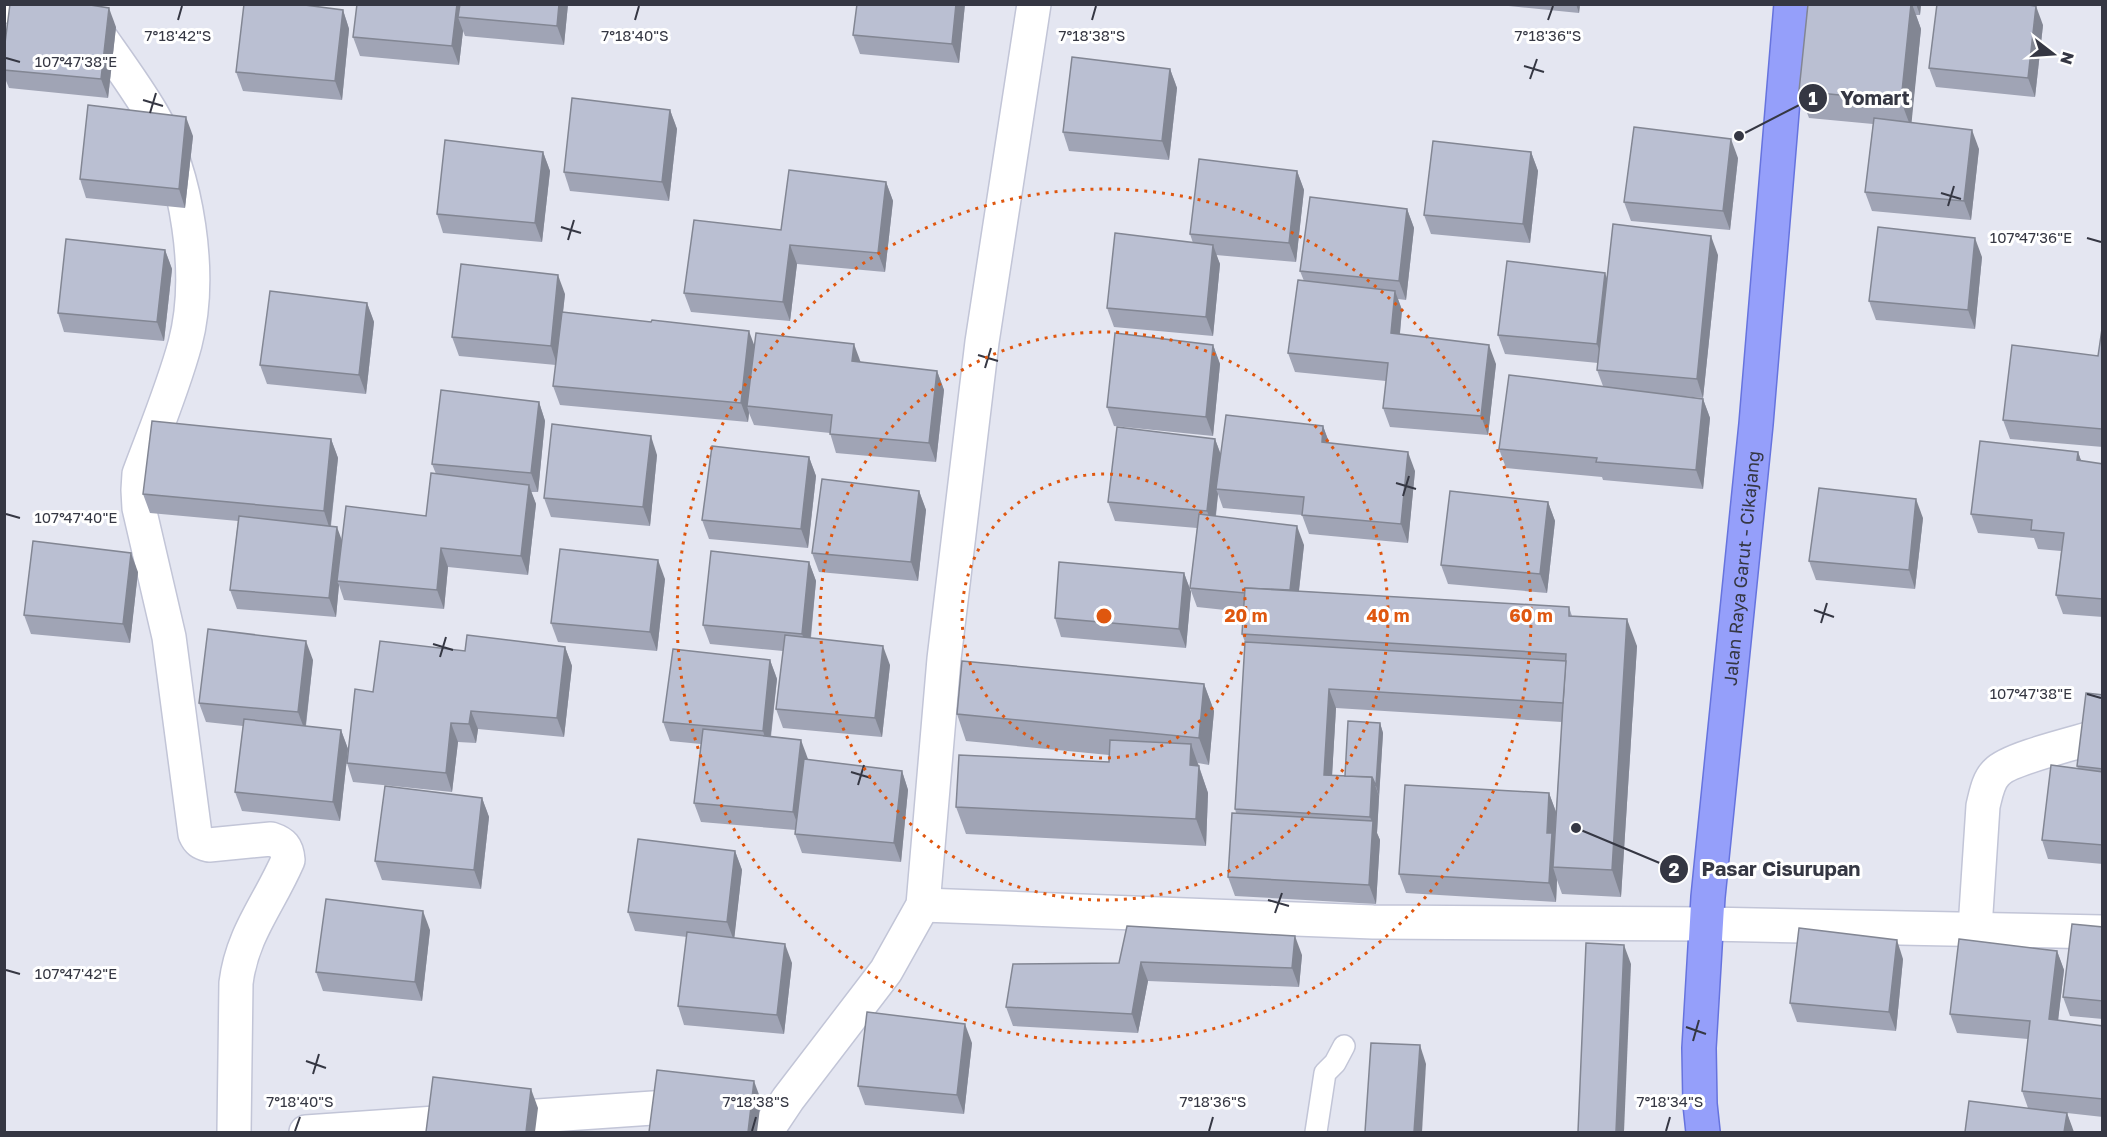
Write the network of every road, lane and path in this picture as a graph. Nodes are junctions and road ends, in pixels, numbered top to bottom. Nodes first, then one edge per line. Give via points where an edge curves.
1 (1034, 4) edge
2 (1791, 4) edge
3 (4, 6) edge
4 (2103, 735) edge
5 (923, 904) junction
6 (1707, 924) junction
7 (1975, 928) junction
8 (2103, 932) edge
9 (1344, 1046) dead end
10 (788, 1099) junction
11 (234, 1132) edge
12 (306, 1132) edge
13 (766, 1132) edge
14 (1316, 1132) edge
15 (1703, 1132) edge

1 - 5 street via 982,342 944,659
2 - 6 main road, Jalan Raya Garut - Cikajang via 1756,424
3 - 11 street via 70,7 85,15 152,115 183,195 192,246 192,296 185,343 140,474 139,508 169,637 197,839 209,845 271,839 281,842 288,860 249,935 238,966
4 - 7 street via 2010,763 1995,773 1983,806
5 - 6 street via 1373,921
5 - 10 street via 886,971
6 - 7 street
6 - 15 main road, Jalan Raya Garut - Cikajang via 1699,1048
7 - 8 street
9 - 14 lane via 1325,1073
10 - 12 street
10 - 13 street

